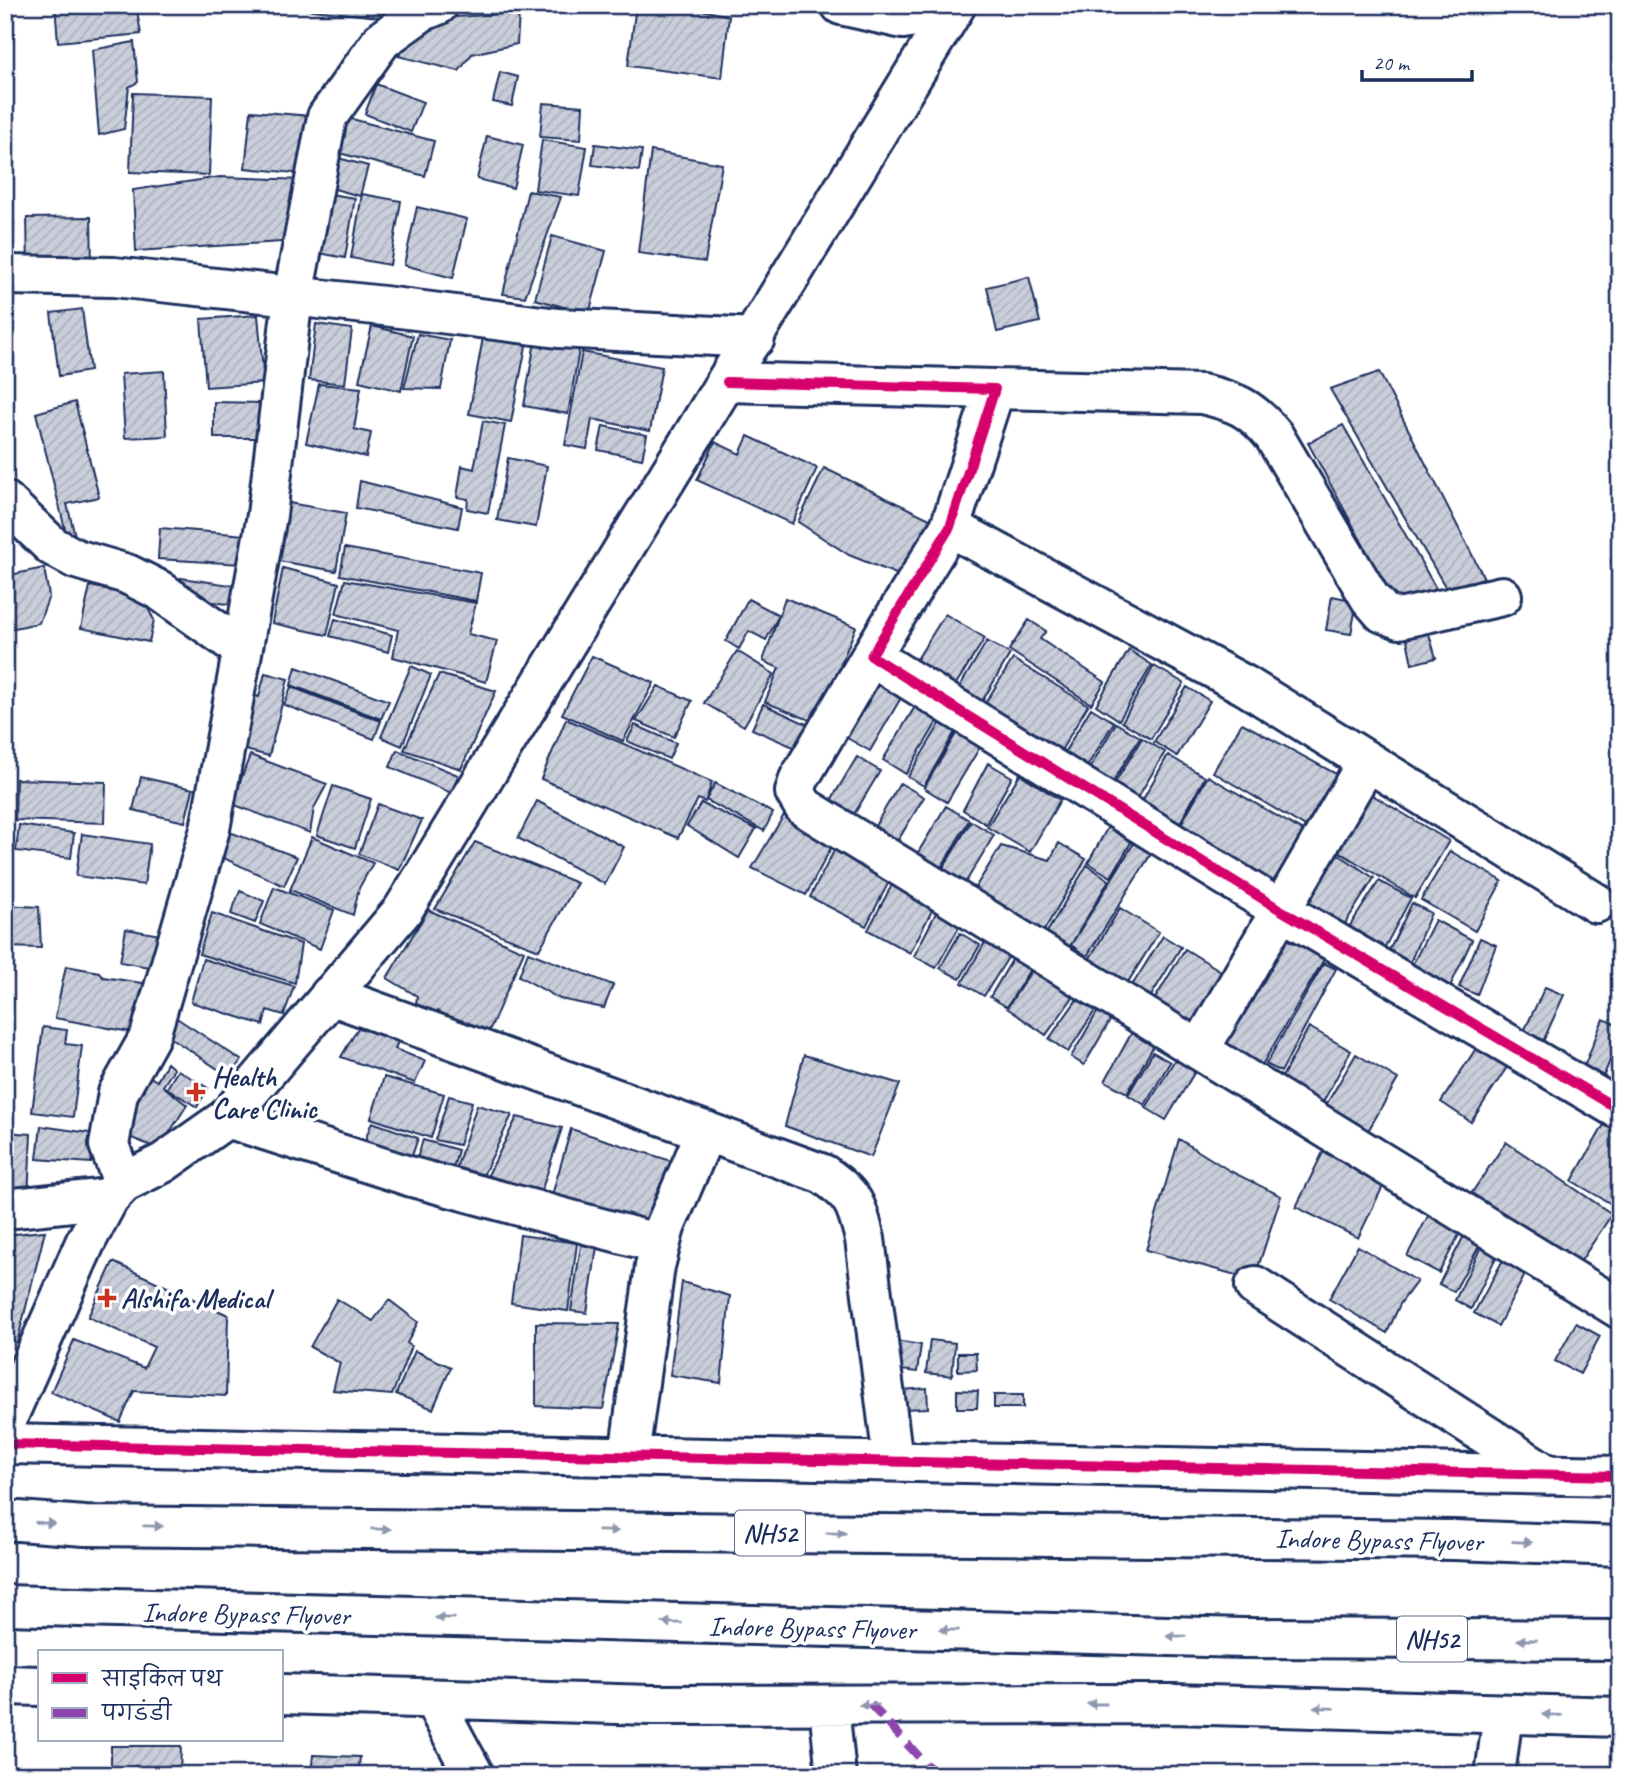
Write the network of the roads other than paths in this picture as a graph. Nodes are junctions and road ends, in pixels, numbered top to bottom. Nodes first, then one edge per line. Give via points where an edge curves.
1 (438, 5) edge
2 (841, 5) edge
3 (954, 8) edge
4 (5, 275) edge
5 (293, 296) junction
6 (755, 338) junction
7 (727, 382) junction
8 (995, 388) junction
9 (5, 501) edge
10 (950, 527) junction
11 (1502, 596) dead end
12 (242, 649) junction
13 (871, 656) junction
14 (1367, 762) junction
15 (1596, 903) dead end
16 (1279, 909) junction
17 (330, 995) junction
18 (1200, 1049) junction
19 (1620, 1110) edge
20 (227, 1118) junction
21 (706, 1131) junction
22 (116, 1190) junction
23 (5, 1209) edge
24 (660, 1244) junction
25 (1255, 1286) dead end
26 (1620, 1308) edge
27 (5, 1423) edge
28 (5, 1444) edge
29 (629, 1457) junction
30 (893, 1461) junction
31 (1548, 1475) junction
32 (1620, 1476) edge
33 (5, 1520) edge
34 (1620, 1546) edge
35 (5, 1605) edge
36 (1620, 1640) edge
37 (5, 1685) edge
38 (38, 1686) edge
39 (284, 1694) edge
40 (433, 1699) junction
41 (829, 1706) junction
42 (1503, 1714) junction
43 (1620, 1717) edge
44 (474, 1775) edge
45 (836, 1775) edge
46 (1495, 1775) edge

1 - 5 main road via 382,40 327,117
2 - 3 main road via 903,19
3 - 6 main road
4 - 5 main road via 114,277
5 - 6 main road via 558,328
5 - 12 main road via 267,515
6 - 7 main road
7 - 8 main road
7 - 17 main road via 402,910
8 - 10 main road
8 - 11 main road via 1202,394 1235,401 1258,416 1274,436 1383,613 1399,618
9 - 12 main road via 52,546 159,590
10 - 13 main road
10 - 14 main road via 1246,685
12 - 22 main road via 210,829 150,1036 118,1093 109,1145
13 - 16 main road
13 - 18 main road via 799,779 795,792 804,807
14 - 15 main road
14 - 16 main road
16 - 18 main road
16 - 19 main road
17 - 20 main road
17 - 21 main road
18 - 26 main road
20 - 22 main road
20 - 24 main road via 412,1177
21 - 24 main road
21 - 30 main road via 823,1174 847,1191 865,1239
22 - 23 main road
22 - 27 main road via 85,1242
24 - 29 main road
25 - 31 main road
28 - 29 main road
29 - 30 main road
30 - 31 main road
31 - 32 main road
33 -> 34 main road, Indore Bypass Flyover / NH52 via 85,1526 1454,1539
36 -> 35 main road, Indore Bypass Flyover / NH52 via 1244,1638
37 - 38 main road
39 - 40 main road
40 - 41 main road
40 - 44 main road
42 -> 41 main road via 1173,1703
41 - 45 main road
43 -> 42 main road
42 - 46 main road

